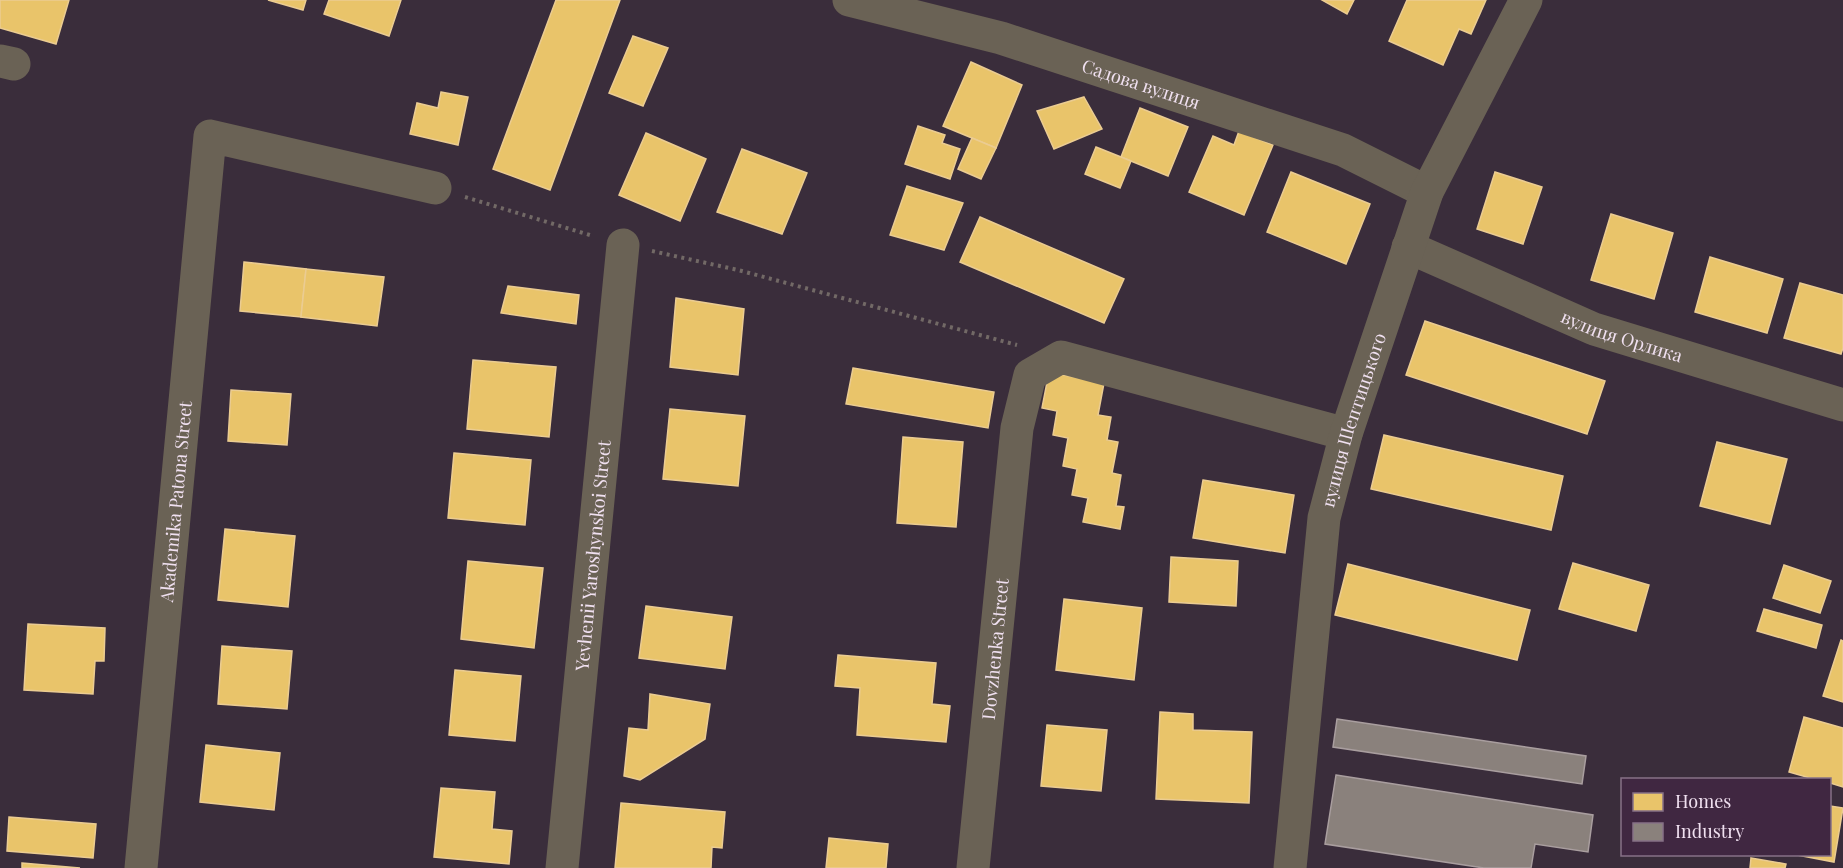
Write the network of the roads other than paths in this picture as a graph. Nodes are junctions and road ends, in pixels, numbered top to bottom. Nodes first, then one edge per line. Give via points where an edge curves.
1 (849, 0) edge
2 (1526, 0) edge
3 (435, 188) road end
4 (1427, 192) junction
5 (623, 245) road end
6 (1408, 247) junction
7 (1843, 405) edge
8 (1346, 434) junction
9 (141, 868) edge
10 (562, 868) edge
11 (973, 868) edge
12 (1290, 868) edge

1 - 4 street, Садова вулиця via 1001,38 1343,150
2 - 4 street, вулиця Шептицького
3 - 9 street, Akademika Patona Street via 210,136
4 - 6 street, вулиця Шептицького
5 - 10 street, Yevhenii Yaroshynskoi Street
6 - 7 street, вулиця Орлика via 1594,329
6 - 8 street, вулиця Шептицького
8 - 11 street, Dovzhenka Street via 1061,357 1030,375 1017,428
8 - 12 street, вулиця Шептицького via 1324,518

